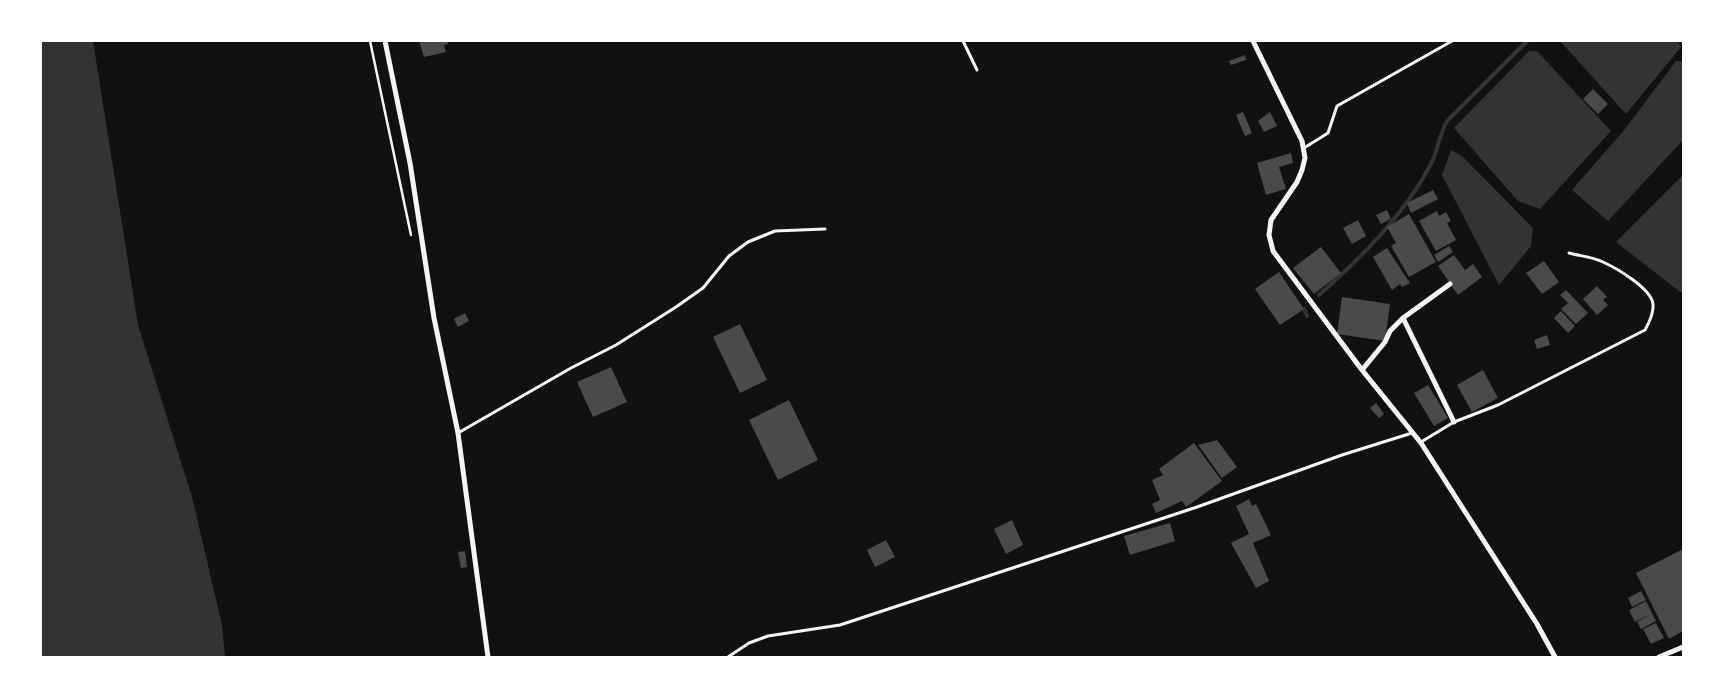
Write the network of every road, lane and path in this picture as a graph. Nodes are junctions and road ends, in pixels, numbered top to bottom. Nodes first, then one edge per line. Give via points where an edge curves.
1 (385, 41) edge
2 (963, 41) edge
3 (1253, 41) edge
4 (1452, 41) edge
5 (978, 70) dead end
6 (1304, 148) junction
7 (825, 229) dead end
8 (1569, 253) dead end
9 (1450, 284) dead end
10 (1403, 318) junction
11 (1362, 370) junction
12 (1454, 422) junction
13 (458, 433) junction
14 (1413, 433) junction
15 (1421, 443) junction
16 (1683, 647) edge
17 (488, 657) edge
18 (728, 657) edge
19 (1556, 657) edge
20 (1659, 657) edge

1 - 13 street via 410,162 434,318
2 - 5 lane
3 - 6 street
4 - 6 lane via 1337,106 1328,133
6 - 11 street via 1305,158 1297,182 1272,220 1269,235 1273,251
7 - 13 lane via 775,231 748,242 729,256 703,288 676,307 616,345
8 - 12 lane via 1602,261 1648,293 1653,304 1645,330 1498,405
9 - 10 street
10 - 11 street
10 - 12 street
11 - 14 street
12 - 15 lane
13 - 17 street
14 - 15 street
14 - 18 lane via 840,625 768,636 749,643
15 - 19 street
16 - 20 street

